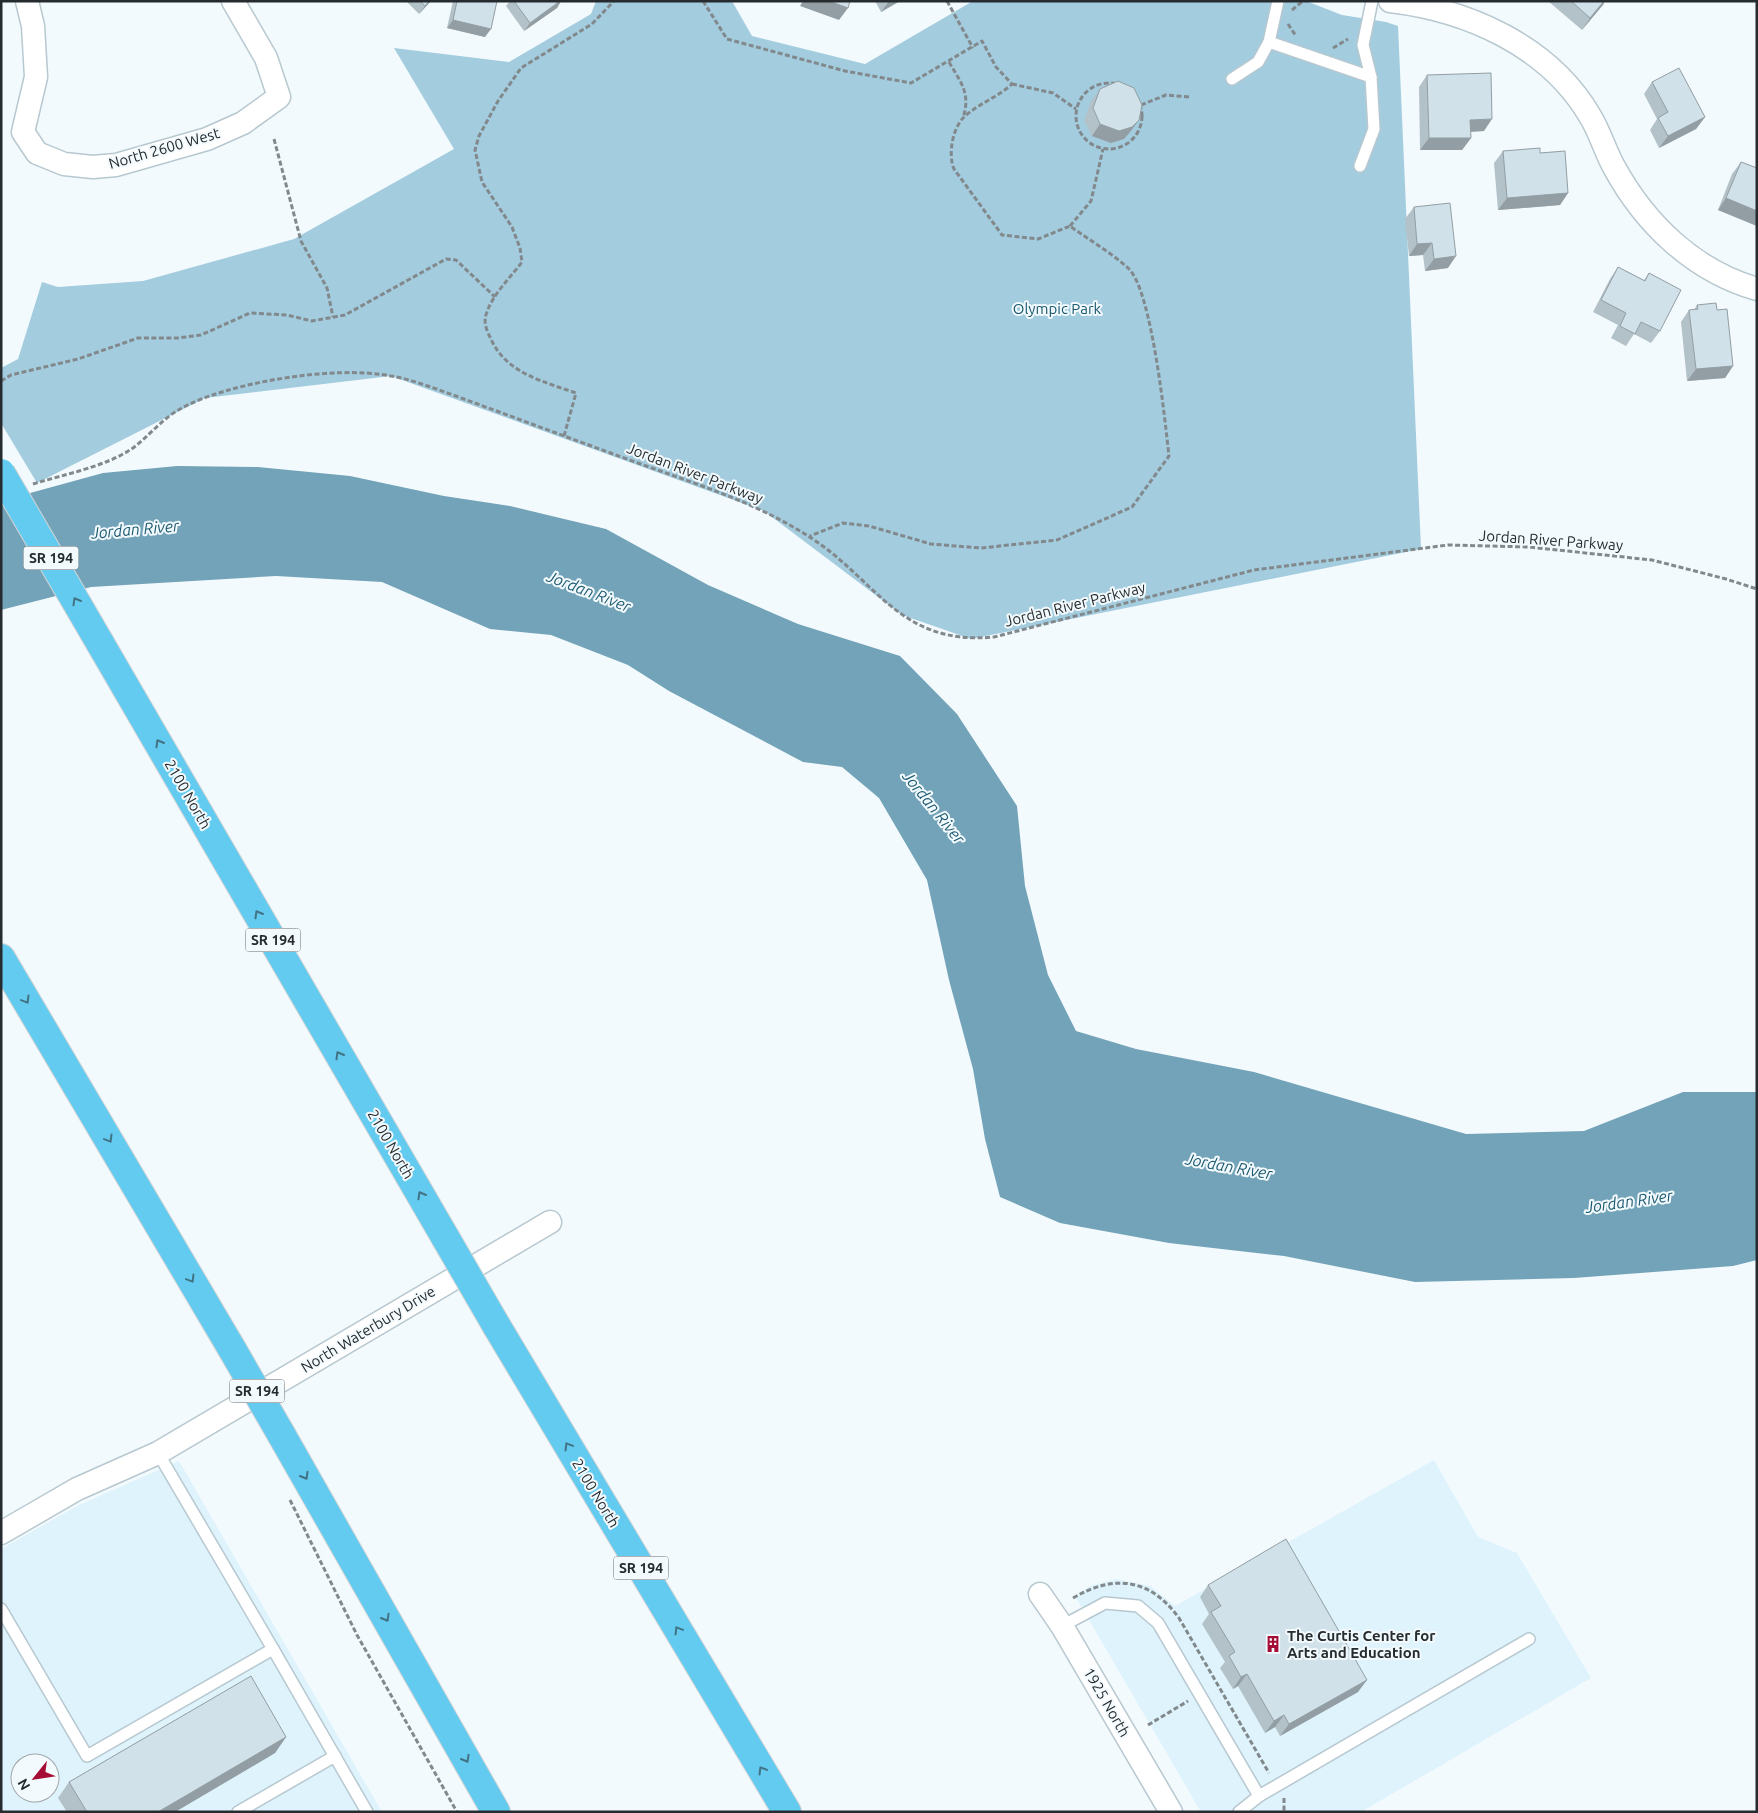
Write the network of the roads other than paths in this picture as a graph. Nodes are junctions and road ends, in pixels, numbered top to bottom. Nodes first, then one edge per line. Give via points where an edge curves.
1 (27, 1) edge
2 (233, 1) edge
3 (1278, 1) edge
4 (1372, 1) edge
5 (1390, 1) edge
6 (1269, 42) junction
7 (1371, 76) junction
8 (1232, 79) dead end
9 (1360, 166) dead end
10 (1757, 289) edge
11 (1, 473) edge
12 (1, 958) edge
13 (550, 1222) dead end
14 (158, 1453) junction
15 (1, 1533) edge
16 (1040, 1594) dead end
17 (1, 1609) edge
18 (1062, 1626) junction
19 (1529, 1639) dead end
20 (273, 1649) junction
21 (335, 1756) junction
22 (1259, 1796) junction
23 (238, 1812) edge
24 (367, 1812) edge
25 (496, 1812) edge
26 (786, 1812) edge
27 (1171, 1812) edge
28 (1239, 1812) edge

1 - 2 street, North 2600 West via 34,26 36,77 23,132 37,153 64,164 93,167 116,165 207,139 243,123 279,97 266,58
3 - 6 lane
4 - 7 lane via 1363,45
5 - 10 street via 1448,12 1495,30 1538,57 1590,116 1632,198 1661,233 1703,266
6 - 7 lane
6 - 8 lane via 1258,62
7 - 9 lane via 1374,129
26 -> 11 highway, 2100 North / SR 194, bridge via 496,1325
12 -> 25 highway, SR 194, bridge via 232,1349
13 - 14 street, North Waterbury Drive
14 - 15 street, North Waterbury Drive via 77,1489
14 - 20 lane
16 - 18 street, 1925 North
17 - 20 lane via 87,1756
18 - 22 lane via 1105,1603 1138,1606 1158,1623
18 - 27 street, 1925 North
19 - 22 lane
20 - 21 lane
21 - 23 lane
21 - 24 lane
22 - 28 lane

